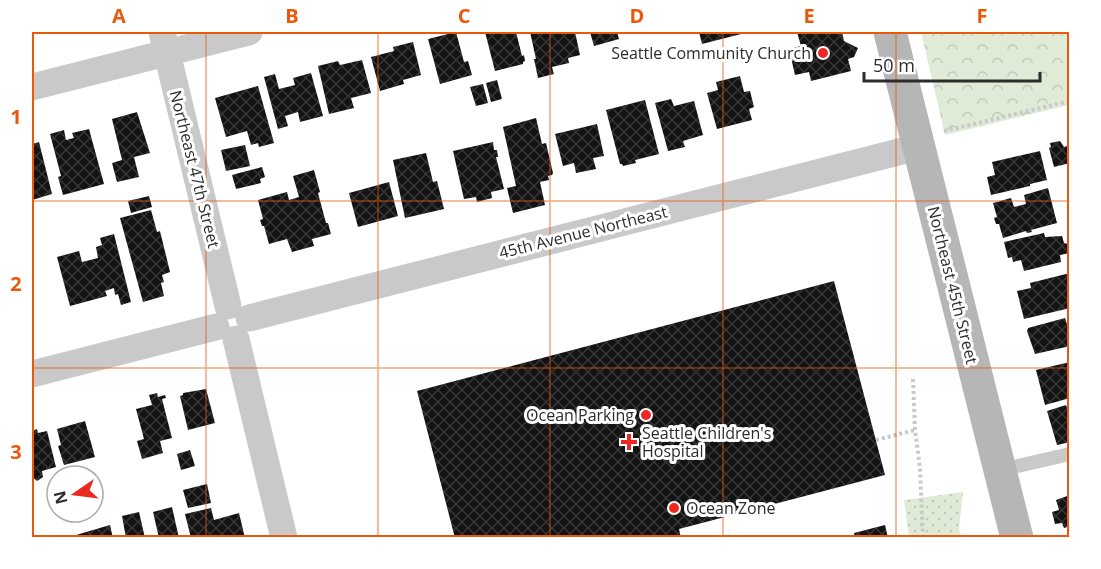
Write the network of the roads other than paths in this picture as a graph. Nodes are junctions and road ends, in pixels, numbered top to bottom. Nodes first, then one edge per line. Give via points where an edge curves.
1 (249, 32) edge
2 (890, 32) edge
3 (164, 42) edge
4 (32, 87) edge
5 (931, 139) junction
6 (232, 322) junction
7 (32, 374) edge
8 (1070, 454) edge
9 (1000, 470) junction
10 (284, 537) edge
11 (1017, 537) edge

1 - 3 street
2 - 5 street, Northeast 45th Street
3 - 4 street
3 - 6 street, Northeast 47th Street
5 - 6 street, 45th Avenue Northeast
5 - 9 street, Northeast 45th Street
6 - 7 street, 45th Avenue Northeast
6 - 10 street, Northeast 47th Street
8 - 9 lane
9 - 11 street, Northeast 45th Street

